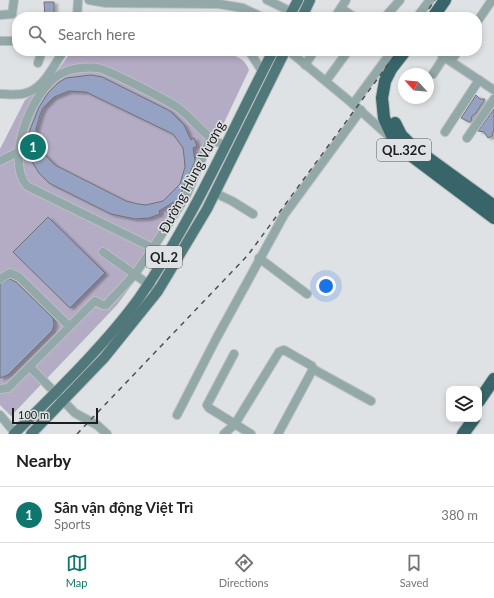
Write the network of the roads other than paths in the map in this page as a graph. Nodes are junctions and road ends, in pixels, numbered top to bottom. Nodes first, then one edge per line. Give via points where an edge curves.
1 (14, 0) edge
2 (78, 0) edge
3 (89, 0) edge
4 (267, 0) edge
5 (298, 0) edge
6 (310, 0) edge
7 (346, 0) edge
8 (400, 0) edge
9 (430, 0) edge
10 (445, 0) edge
11 (492, 0) edge
12 (146, 2) edge
13 (157, 2) edge
14 (219, 2) edge
15 (341, 8) junction
16 (12, 12) edge
17 (77, 12) edge
18 (251, 12) edge
19 (288, 12) edge
20 (292, 12) edge
21 (304, 12) edge
22 (338, 12) edge
23 (347, 12) edge
24 (389, 12) edge
25 (421, 12) edge
26 (437, 12) edge
27 (12, 14) edge
28 (0, 15) edge
29 (482, 15) edge
30 (0, 41) edge
31 (12, 41) edge
32 (40, 56) edge
33 (60, 56) edge
34 (252, 56) edge
35 (270, 56) edge
36 (283, 56) edge
37 (295, 56) edge
38 (311, 56) edge
39 (344, 56) edge
40 (388, 56) edge
41 (401, 56) edge
42 (409, 56) edge
43 (445, 56) edge
44 (38, 63) dead end
45 (305, 65) junction
46 (262, 71) junction
47 (434, 72) edge
48 (479, 80) junction
49 (326, 81) junction
50 (494, 90) edge
51 (0, 94) edge
52 (494, 99) edge
53 (353, 104) junction
54 (361, 110) junction
55 (388, 128) junction
56 (445, 132) dead end
57 (467, 138) dead end
58 (210, 139) junction
59 (398, 139) junction
60 (225, 146) junction
61 (20, 151) junction
62 (0, 161) edge
63 (215, 192) junction
64 (494, 206) edge
65 (253, 214) dead end
66 (494, 218) edge
67 (153, 248) junction
68 (103, 252) dead end
69 (259, 258) junction
70 (135, 274) junction
71 (0, 279) edge
72 (148, 284) junction
73 (158, 291) junction
74 (307, 294) dead end
75 (69, 326) junction
76 (234, 354) dead end
77 (30, 367) junction
78 (313, 369) junction
79 (494, 380) edge
80 (0, 389) edge
81 (494, 391) edge
82 (55, 392) junction
83 (482, 397) edge
84 (63, 401) junction
85 (371, 401) dead end
86 (482, 408) edge
87 (0, 415) edge
88 (177, 415) dead end
89 (235, 424) junction
90 (467, 424) edge
91 (14, 434) edge
92 (31, 434) edge
93 (107, 434) edge
94 (224, 434) edge
95 (251, 434) edge
96 (278, 434) edge
97 (455, 434) edge

1 - 16 street
2 - 17 street
3 - 12 street via 106,3
4 - 19 street
5 - 20 main road
6 - 21 main road
7 - 15 street
8 - 24 street
9 - 25 street
10 - 26 highway
11 - 29 street
12 - 13 street
13 - 14 street
14 - 18 street
15 - 22 street
15 - 23 street
27 - 28 street
30 - 31 street
32 - 44 street
33 - 51 street via 45,80 35,89 22,94
34 - 46 street
35 - 46 main road, Đường Hùng Vương / QL.2
36 - 63 main road, Đường Hùng Vương / QL.2
37 - 45 street
38 - 45 street
39 - 49 street
40 - 53 street
41 - 55 highway, QL.32C via 385,81 382,98
42 - 59 highway, QL.32C via 397,72 389,98
43 - 47 street
43 - 48 street
45 - 49 street
46 - 60 main road, Đường Hùng Vương / QL.2
48 - 50 street
48 - 56 street
49 - 53 street
52 - 57 street
53 - 54 street
54 - 55 street
54 - 59 street
54 - 69 street via 284,215
55 - 59 highway, QL.32C
58 - 60 street
58 - 61 street via 180,109 169,102 99,68 83,68 66,71 37,99 21,131
58 - 67 street via 187,194
59 - 64 highway, QL.32C via 413,147
59 - 66 highway, QL.32C via 408,154
60 - 72 main road, Đường Hùng Vương / QL.2 via 196,203
61 - 62 street
61 - 67 street via 20,172 27,186
63 - 65 street
63 - 73 main road, Đường Hùng Vương / QL.2
67 - 70 street
68 - 70 street
69 - 74 street
69 - 88 street
70 - 72 street
70 - 75 street via 106,304 102,305 95,301
71 - 75 street via 10,274 19,277
72 - 73 street
72 - 82 main road, Đường Hùng Vương / QL.2 via 98,347
73 - 84 main road, Đường Hùng Vương / QL.2 via 104,358
75 - 77 street
76 - 89 street via 207,405
77 - 80 street via 8,388
77 - 82 street
78 - 85 street
78 - 89 street via 289,352 279,352
78 - 96 street
79 - 83 highway
81 - 86 highway
82 - 84 street
82 - 91 main road, Đường Hùng Vương / QL.2
84 - 92 main road, Đường Hùng Vương / QL.2
84 - 93 street via 75,413 97,425
87 - 91 street
89 - 94 street
89 - 95 street
90 - 97 highway

